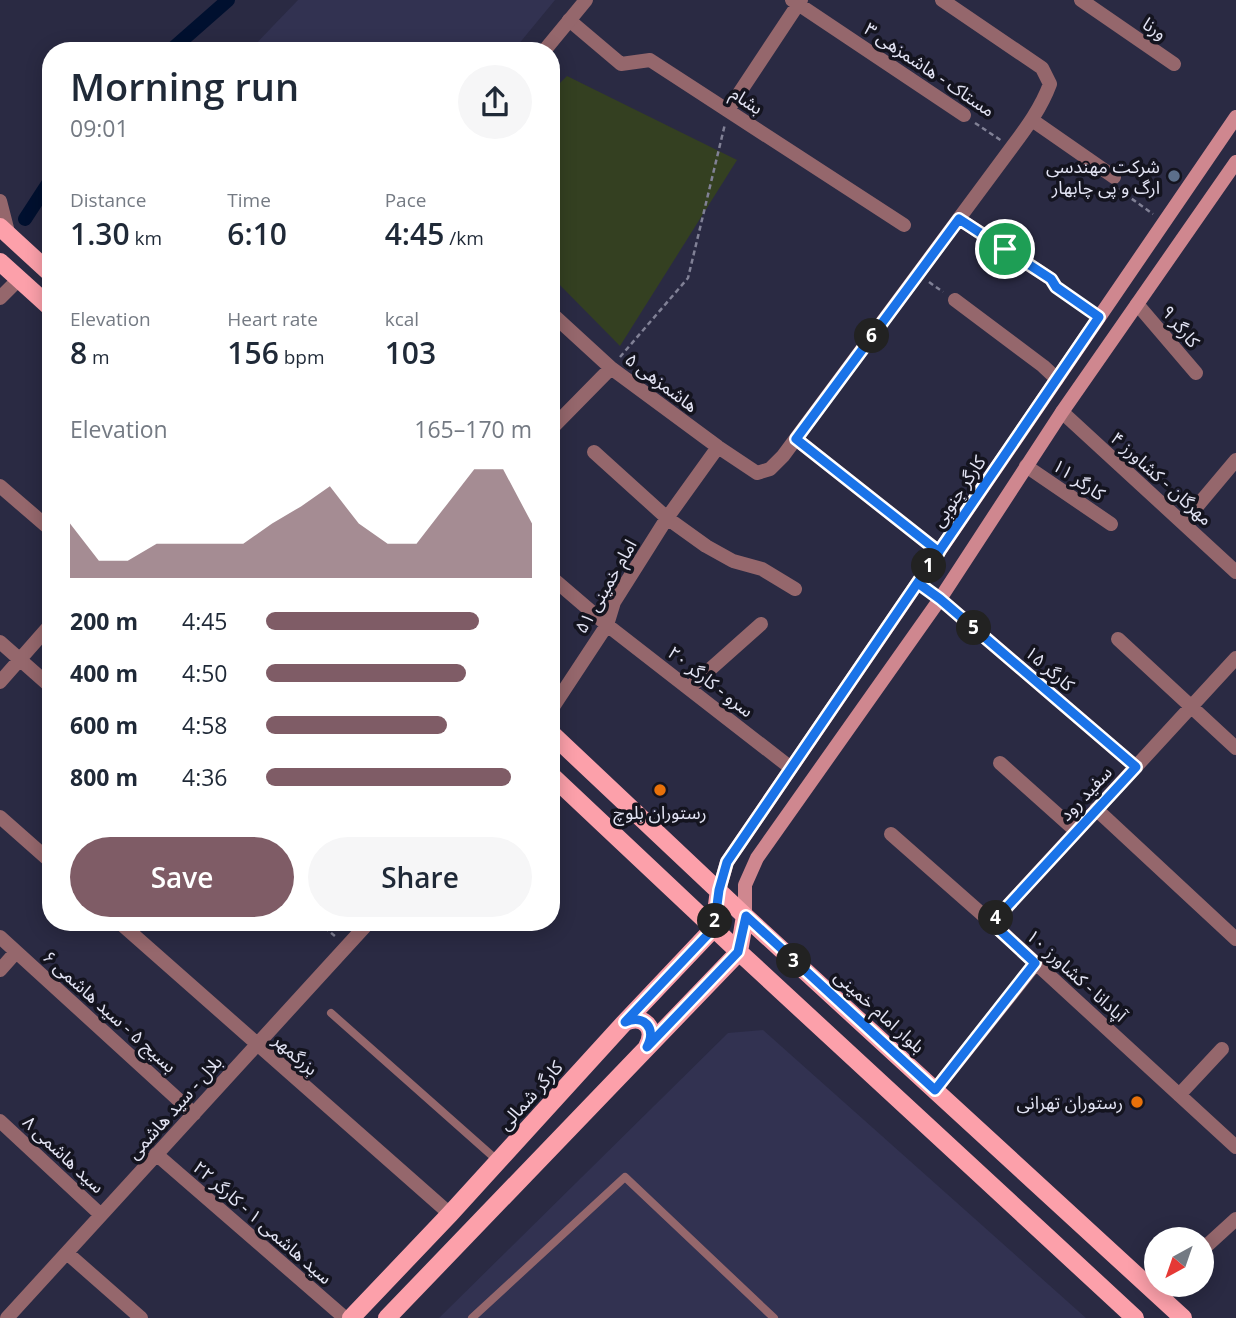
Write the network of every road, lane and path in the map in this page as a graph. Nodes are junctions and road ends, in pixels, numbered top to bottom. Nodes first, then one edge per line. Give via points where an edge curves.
1 (586, 0) edge
2 (942, 0) edge
3 (1080, 0) edge
4 (797, 1) edge
5 (569, 20) junction
6 (551, 42) edge
7 (1174, 64) dead end
8 (728, 110) junction
9 (964, 115) joint
10 (1236, 117) edge
11 (1032, 120) junction
12 (1012, 148) junction
13 (1236, 162) edge
14 (1114, 177) joint
15 (0, 201) edge
16 (959, 219) junction
17 (1165, 222) junction
18 (904, 225) dead end
19 (5, 231) edge
20 (0, 262) edge
21 (42, 266) edge
22 (918, 274) junction
23 (19, 279) junction
24 (1051, 279) joint
25 (0, 298) edge
26 (42, 299) edge
27 (954, 300) joint
28 (1137, 304) junction
29 (1099, 317) junction
30 (560, 321) edge
31 (611, 368) junction
32 (1196, 373) dead end
33 (1057, 379) junction
34 (1062, 412) junction
35 (560, 420) edge
36 (796, 439) junction
37 (718, 447) junction
38 (594, 452) dead end
39 (1236, 460) edge
40 (1026, 466) junction
41 (0, 486) edge
42 (667, 518) junction
43 (42, 522) edge
44 (1183, 523) junction
45 (1111, 524) dead end
46 (939, 552) junction
47 (1236, 572) edge
48 (918, 583) junction
49 (560, 586) edge
50 (795, 589) dead end
51 (940, 599) junction
52 (761, 624) dead end
53 (607, 625) junction
54 (42, 634) edge
55 (1118, 639) dead end
56 (0, 642) edge
57 (1236, 658) edge
58 (20, 660) junction
59 (42, 679) edge
60 (0, 682) edge
61 (689, 688) junction
62 (560, 696) edge
63 (1191, 706) junction
64 (560, 741) edge
65 (1236, 748) edge
66 (1000, 763) dead end
67 (1136, 767) junction
68 (791, 768) junction
69 (560, 783) edge
70 (1096, 809) junction
71 (0, 817) edge
72 (1076, 831) junction
73 (891, 834) dead end
74 (42, 854) edge
75 (719, 890) junction
76 (746, 916) junction
77 (992, 923) junction
78 (714, 928) junction
79 (129, 931) edge
80 (329, 931) edge
81 (361, 931) edge
82 (0, 937) edge
83 (1236, 939) edge
84 (347, 946) junction
85 (16, 952) junction
86 (738, 952) junction
87 (1035, 963) junction
88 (0, 970) edge
89 (331, 1013) dead end
90 (625, 1022) junction
91 (257, 1045) junction
92 (647, 1047) junction
93 (1222, 1049) dead end
94 (935, 1090) junction
95 (1179, 1095) junction
96 (194, 1114) junction
97 (0, 1121) edge
98 (1236, 1147) edge
99 (156, 1154) junction
100 (498, 1161) junction
101 (450, 1214) junction
102 (101, 1215) junction
103 (1236, 1219) edge
104 (1214, 1239) edge
105 (67, 1253) junction
106 (1144, 1274) edge
107 (1167, 1297) edge
108 (5, 1314) edge
109 (141, 1318) edge
110 (348, 1318) edge
111 (387, 1318) edge
112 (472, 1318) edge
113 (774, 1318) edge
114 (1135, 1318) edge
115 (1183, 1318) edge

1 - 5 street
2 - 11 street via 1042,68 1050,84
3 - 7 street, ورنا
4 - 8 street
4 - 9 street, مستاک - هاشمزهی ۳
5 - 6 street
5 - 8 street, بشام via 621,64 650,60
8 - 18 street, بشام
8 - 31 path via 688,278
9 - 12 path, مستاک - هاشمزهی ۳
10 - 17 main road, کارگر جنوبی
11 - 12 street
11 - 14 street
12 - 16 street
13 - 28 main road
14 - 17 path via 1111,184
15 - 19 street
16 - 22 street
16 - 24 street
17 - 29 main road, کارگر جنوبی
19 - 21 main road
20 - 23 main road
22 - 27 path
22 - 36 street
23 - 25 street
23 - 26 main road
24 - 29 path
27 - 33 street
28 - 32 street, کارگر ۹
28 - 34 main road
29 - 33 main road, کارگر جنوبی
30 - 31 street, هاشمزهی ۵
31 - 35 street
31 - 37 street, هاشمزهی ۵
33 - 46 main road, کارگر جنوبی
34 - 40 main road
34 - 44 street, مهرگان - کشاورز ۴
36 - 37 street, هاشمزهی ۵ via 770,469 757,473
36 - 46 street
37 - 42 street, امام خمینی ۵۱
38 - 42 street
39 - 44 street
40 - 45 street, کارگر ۱۱
40 - 51 main road
41 - 43 street
42 - 50 street via 733,561 762,569
42 - 53 street, امام خمینی ۵۱ via 614,602
44 - 47 street, مهرگان - کشاورز ۴
46 - 48 main road, کارگر جنوبی
48 - 51 main road
48 - 68 main road, کارگر جنوبی
49 - 53 street, سرو - کارگر ۲۰
51 - 67 street, کارگر ۱۵
51 - 76 main road via 758,858 746,885
52 - 61 street
53 - 61 street, سرو - کارگر ۲۰
53 - 62 street, امام خمینی ۵۱
54 - 58 street
55 - 63 street
56 - 58 street
57 - 63 street, سفید رود
58 - 59 street
58 - 60 street
61 - 68 street, سرو - کارگر ۲۰
63 - 65 street
63 - 67 street, سفید رود
64 - 75 main road, بلوار امام خمینی
66 - 72 street
67 - 70 street, سفید رود
68 - 75 main road, کارگر جنوبی via 727,862
69 - 78 main road
70 - 72 street, سفید رود
70 - 83 street
71 - 74 street
72 - 77 street, سفید رود
73 - 77 street, آپادانا - کشاورز ۱۰
75 - 76 main road, بلوار امام خمینی
75 - 78 main road
76 - 86 main road
76 - 94 main road, بلوار امام خمینی
77 - 87 street, آپادانا - کشاورز ۱۰
78 - 86 main road
78 - 90 main road, کارگر شمالی
79 - 91 street, بزرگمهر
80 - 84 path
81 - 84 street, بلال - سید هاشمی
82 - 85 street, بسیج ۵ - سید هاشمی ۶
84 - 91 street, بلال - سید هاشمی
85 - 88 street
85 - 96 street, بسیج ۵ - سید هاشمی ۶
86 - 92 main road
86 - 114 main road
87 - 94 street
87 - 95 street, آپادانا - کشاورز ۱۰
89 - 100 lane
90 - 92 main road via 632,1019 647,1024 651,1040
90 - 100 main road, کارگر شمالی
91 - 96 street, بلال - سید هاشمی
91 - 101 street, بزرگمهر
92 - 111 main road
93 - 95 street
94 - 106 main road, بلوار امام خمینی
95 - 98 street, آپادانا - کشاورز ۱۰
96 - 99 street, بلال - سید هاشمی
97 - 102 street, سید هاشمی ۸
99 - 102 street, بلال - سید هاشمی
99 - 110 street, سید هاشمی ۱ - کارگر ۲۲
100 - 101 main road, کارگر شمالی
101 - 110 main road, کارگر شمالی
102 - 105 street, بلال - سید هاشمی
103 - 104 street
105 - 108 street, بلال - سید هاشمی
105 - 109 street
107 - 115 main road, بلوار امام خمینی
112 - 113 lane via 625,1177

